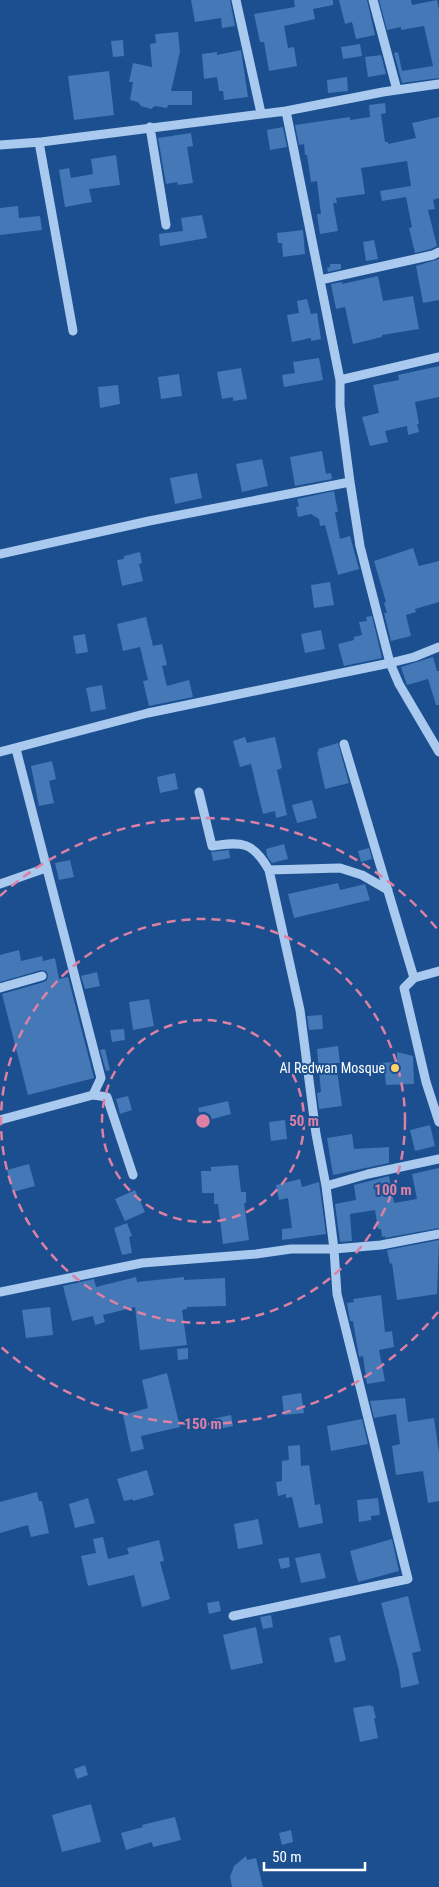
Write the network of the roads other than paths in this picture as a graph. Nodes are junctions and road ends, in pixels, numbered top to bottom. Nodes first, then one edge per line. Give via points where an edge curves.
1 (236, 0) edge
2 (373, 0) edge
3 (439, 84) edge
4 (397, 90) junction
5 (286, 111) junction
6 (261, 112) junction
7 (150, 127) junction
8 (39, 142) junction
9 (0, 145) edge
10 (166, 225) dead end
11 (439, 252) edge
12 (320, 280) junction
13 (73, 332) dead end
14 (439, 357) edge
15 (340, 380) junction
16 (350, 482) junction
17 (0, 554) edge
18 (439, 647) edge
19 (390, 663) junction
20 (344, 744) dead end
21 (16, 749) junction
22 (0, 752) edge
23 (439, 752) edge
24 (199, 792) dead end
25 (46, 868) junction
26 (269, 870) junction
27 (0, 884) edge
28 (388, 890) junction
29 (439, 971) edge
30 (42, 976) dead end
31 (414, 978) junction
32 (0, 988) edge
33 (93, 1095) junction
34 (0, 1120) edge
35 (439, 1122) edge
36 (439, 1159) edge
37 (133, 1175) dead end
38 (326, 1186) junction
39 (439, 1234) edge
40 (334, 1249) junction
41 (0, 1292) edge
42 (233, 1616) dead end

1 - 6 street
2 - 4 street
3 - 4 street
4 - 5 street
5 - 6 street
5 - 12 street
6 - 7 street
7 - 8 street
7 - 10 street
8 - 9 street
8 - 13 street
11 - 12 street
12 - 15 street
14 - 15 street
15 - 16 street via 340,406
16 - 17 street
16 - 19 street via 360,546
18 - 19 street
19 - 21 street via 148,714
19 - 23 street
20 - 28 street
21 - 22 street
21 - 25 street
24 - 26 street via 212,846 234,842 252,848
25 - 27 street
25 - 33 street via 100,1078
26 - 28 street via 340,868 362,875
26 - 38 street via 300,1010
28 - 31 street
29 - 31 street
30 - 32 street
31 - 35 street via 404,988
33 - 34 street
33 - 37 street via 107,1097
36 - 38 street
38 - 40 street
39 - 40 street via 382,1245
40 - 41 street via 291,1249 142,1263
40 - 42 street via 336,1294 408,1578

